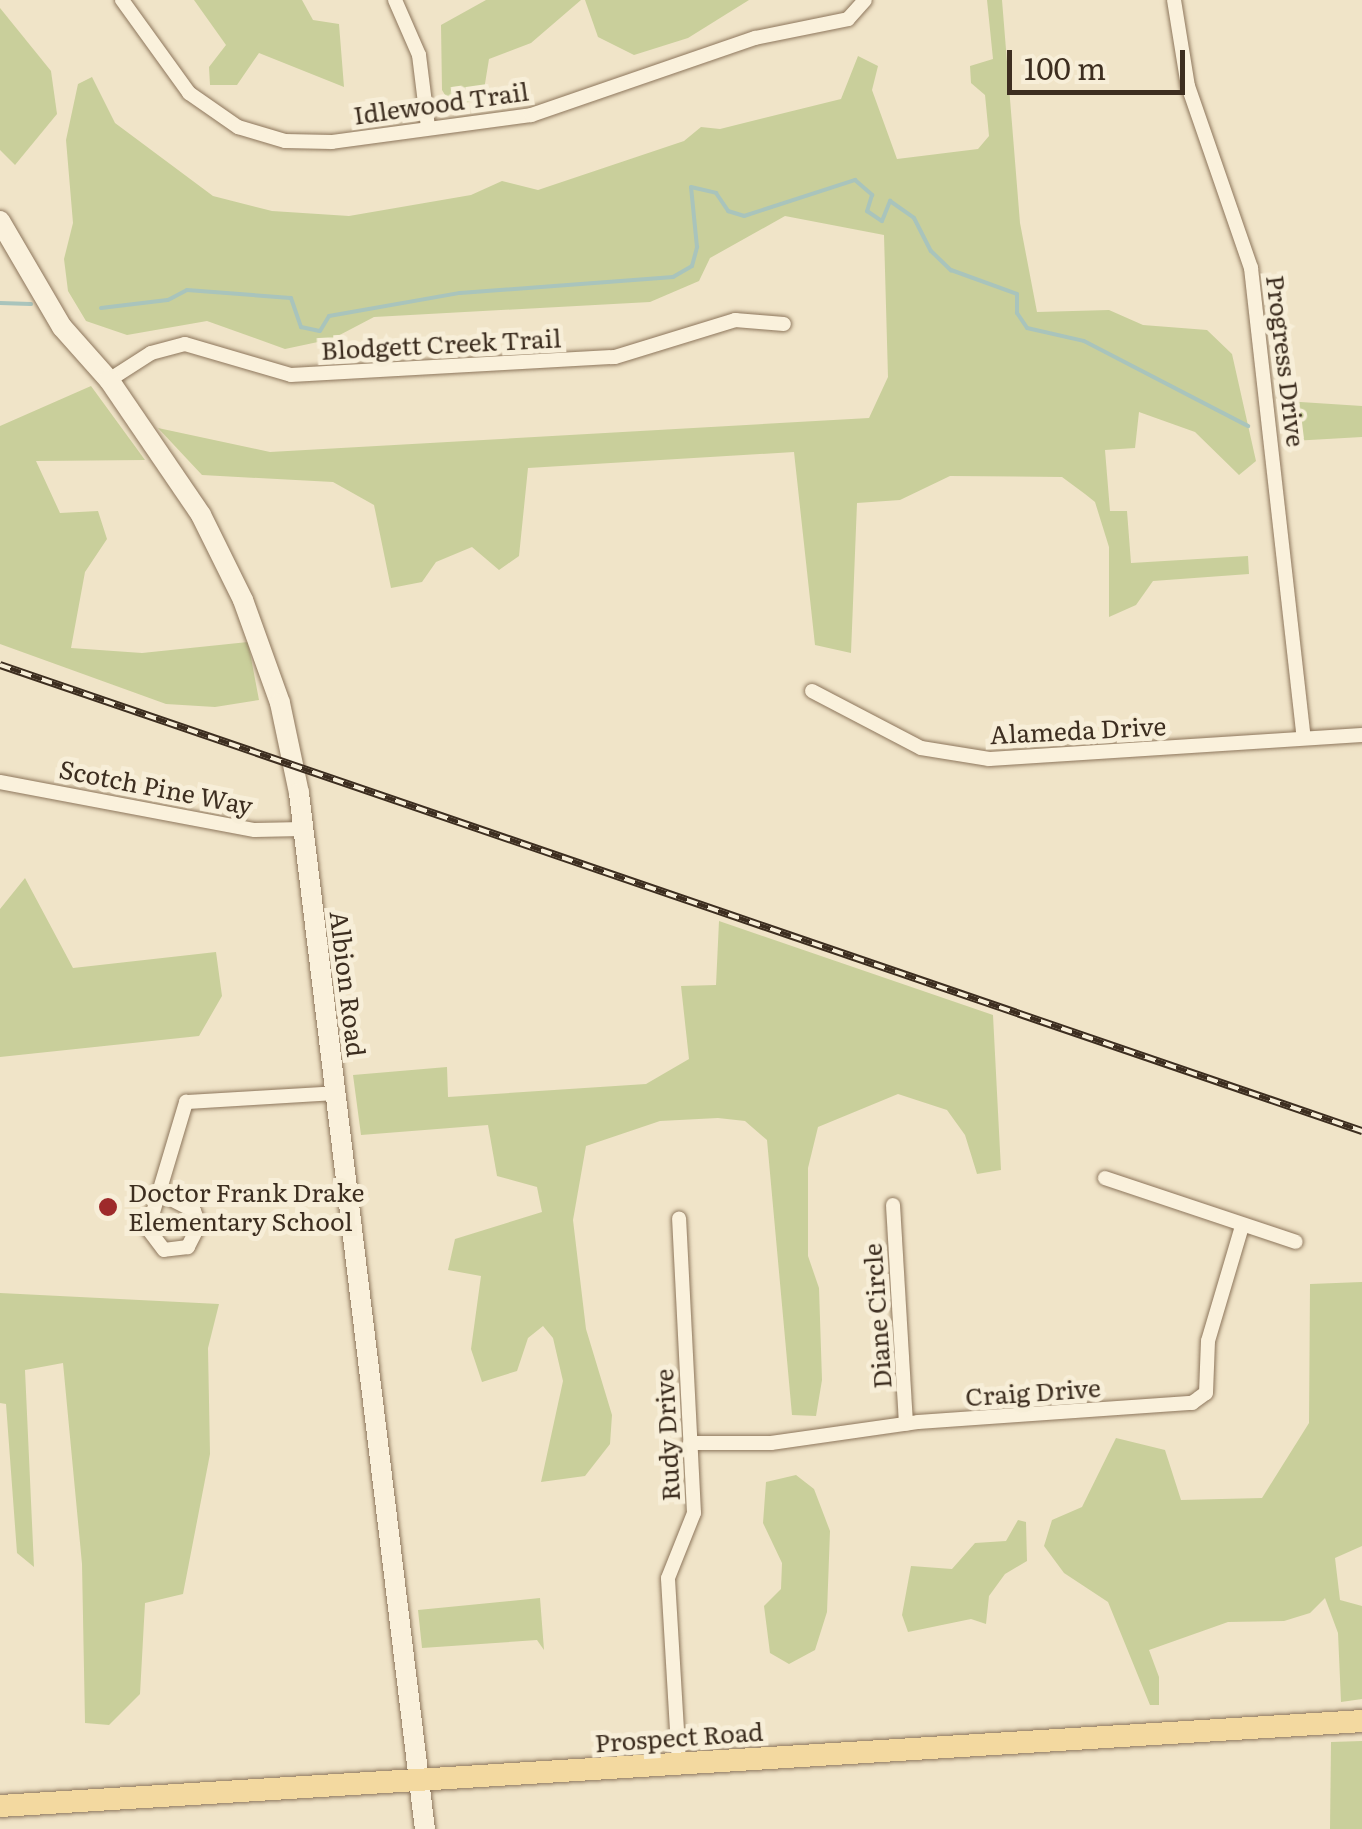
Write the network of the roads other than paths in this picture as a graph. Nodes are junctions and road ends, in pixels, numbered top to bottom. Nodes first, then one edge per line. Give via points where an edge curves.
1 (122, 0) edge
2 (395, 0) edge
3 (865, 0) edge
4 (1174, 0) edge
5 (428, 127) junction
6 (0, 221) edge
7 (784, 324) dead end
8 (109, 380) junction
9 (812, 692) dead end
10 (1362, 735) edge
11 (1304, 737) junction
12 (0, 782) edge
13 (303, 829) junction
14 (337, 1093) junction
15 (1105, 1178) dead end
16 (161, 1194) dead end
17 (893, 1205) dead end
18 (680, 1218) dead end
19 (1242, 1226) junction
20 (1296, 1242) dead end
21 (906, 1424) junction
22 (690, 1443) junction
23 (1362, 1721) edge
24 (679, 1764) junction
25 (420, 1780) junction
26 (0, 1806) edge
27 (425, 1829) edge

1 - 5 street, Idlewood Trail via 189,93 238,128 285,141 332,142
2 - 5 street via 418,56
3 - 5 street, Idlewood Trail via 848,19 755,38 530,115
4 - 11 street, Progress Drive via 1188,86 1252,268
6 - 8 street, Albion Road via 62,327
7 - 8 street, Blodgett Creek Trail via 735,320 615,357 291,375 185,344 151,353
8 - 13 street, Albion Road via 201,515 243,600 280,703
9 - 11 street, Alameda Drive via 904,742 990,759
10 - 11 street, Alameda Drive
12 - 13 street, Scotch Pine Way via 254,830
13 - 14 street, Albion Road
14 - 16 street via 186,1102
14 - 25 street, Albion Road
15 - 19 street
17 - 21 street, Diane Circle
18 - 22 street, Rudy Drive
19 - 20 street
19 - 21 street, Craig Drive via 1208,1341 1206,1392 1192,1403
21 - 22 street, Craig Drive via 770,1443
22 - 24 street, Rudy Drive via 694,1513 668,1578
23 - 24 main road, Prospect Road
24 - 25 main road, Prospect Road
25 - 26 main road, Prospect Road
25 - 27 street, Albion Road

